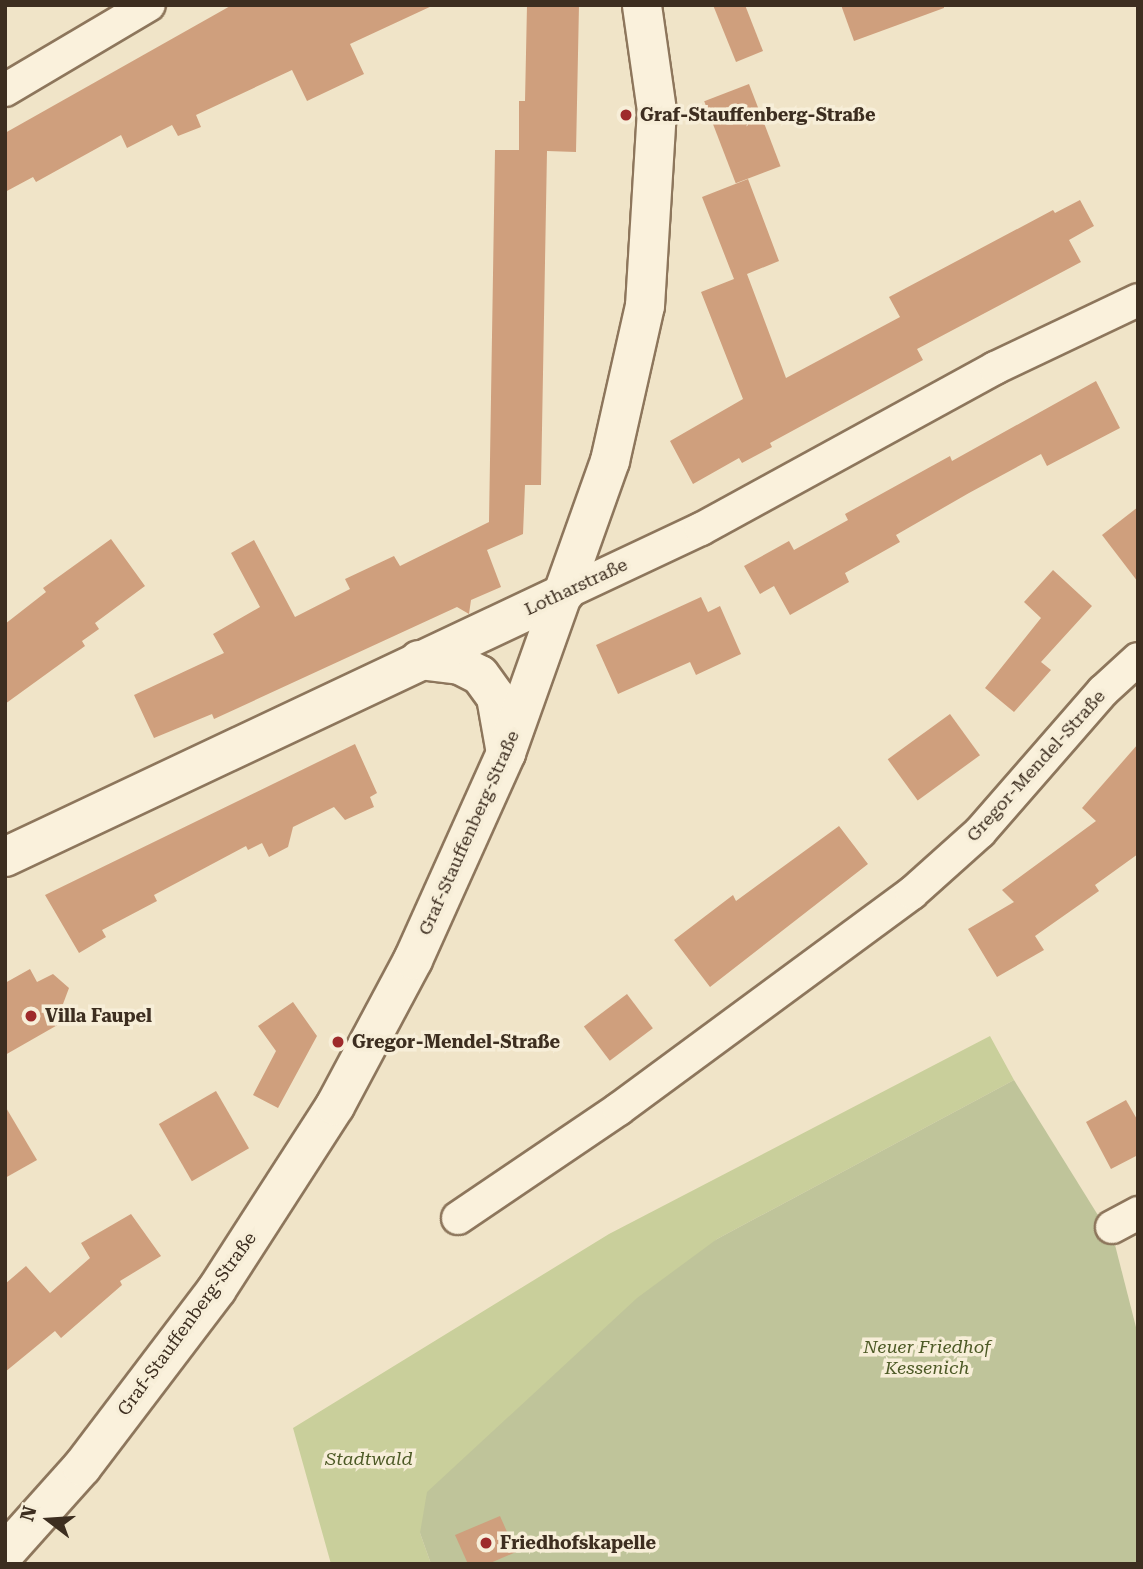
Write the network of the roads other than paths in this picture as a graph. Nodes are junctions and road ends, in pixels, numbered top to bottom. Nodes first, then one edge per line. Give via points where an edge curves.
1 (149, 5) edge
2 (642, 5) edge
3 (5, 90) edge
4 (1138, 300) edge
5 (565, 593) junction
6 (1138, 659) edge
7 (419, 660) junction
8 (506, 753) junction
9 (5, 857) edge
10 (458, 1218) dead end
11 (5, 1553) edge

1 - 3 street
2 - 5 street, Graf-Stauffenberg-Straße via 657,111 645,306 612,453
4 - 5 street, Lotharstraße via 995,368 701,529
5 - 7 street, Lotharstraße
5 - 8 street, Graf-Stauffenberg-Straße
6 - 10 street, Gregor-Mendel-Straße via 1102,691 980,832 912,893 608,1116
7 - 8 street via 460,665 480,675 496,697
7 - 9 street, Lotharstraße
8 - 11 street, Graf-Stauffenberg-Straße via 413,960 335,1106 209,1299 82,1467

